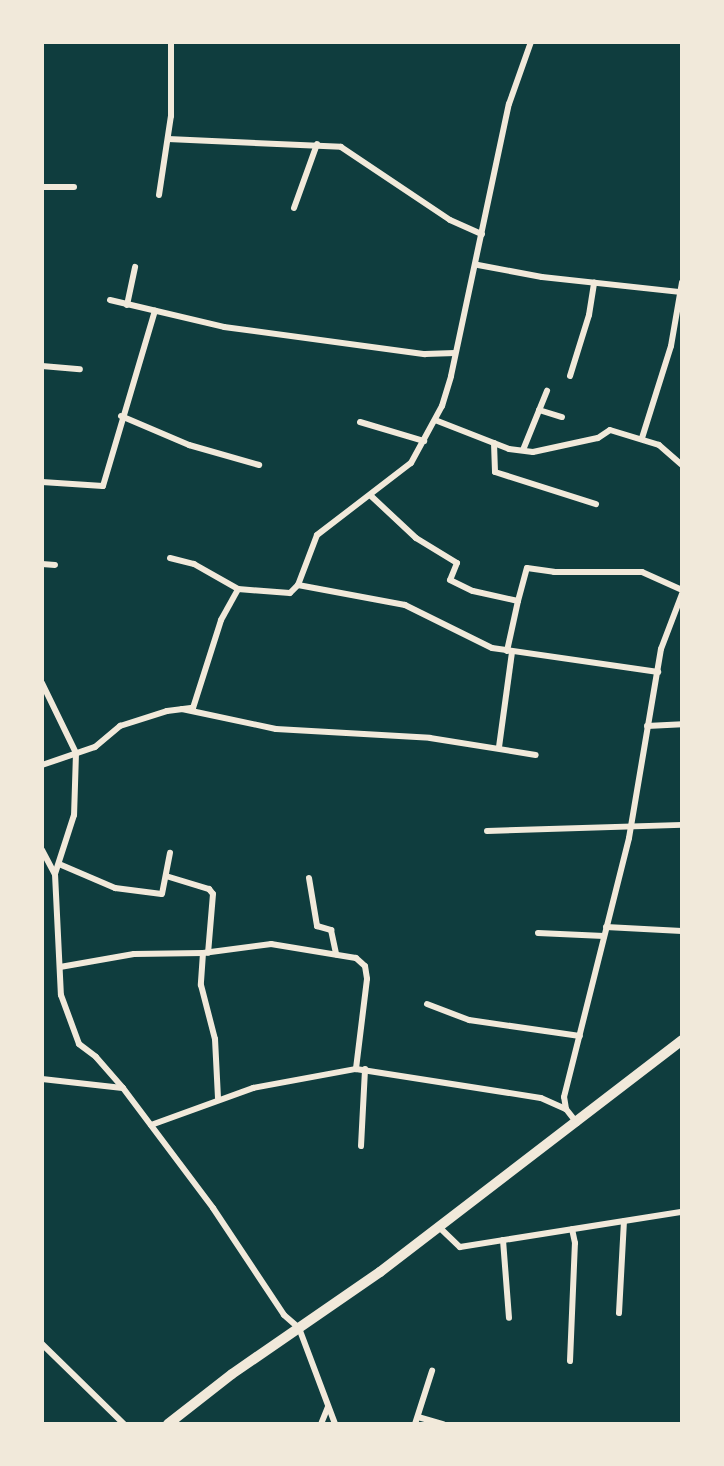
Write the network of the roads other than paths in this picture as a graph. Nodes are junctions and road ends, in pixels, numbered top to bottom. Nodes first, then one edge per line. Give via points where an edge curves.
1 (171, 42) edge
2 (531, 42) edge
3 (168, 139) junction
4 (317, 144) junction
5 (42, 187) edge
6 (74, 187) dead end
7 (159, 195) dead end
8 (294, 208) dead end
9 (482, 234) junction
10 (478, 265) junction
11 (135, 267) dead end
12 (594, 282) junction
13 (682, 282) edge
14 (681, 292) edge
15 (110, 300) dead end
16 (128, 305) junction
17 (155, 311) junction
18 (455, 353) junction
19 (42, 366) edge
20 (80, 369) dead end
21 (570, 376) dead end
22 (547, 391) dead end
23 (539, 410) junction
24 (122, 416) junction
25 (562, 417) dead end
26 (435, 420) junction
27 (360, 422) dead end
28 (642, 438) junction
29 (424, 441) junction
30 (494, 443) junction
31 (523, 450) junction
32 (259, 465) dead end
33 (682, 465) edge
34 (42, 482) edge
35 (370, 495) junction
36 (596, 504) dead end
37 (170, 558) dead end
38 (42, 564) edge
39 (56, 565) dead end
40 (298, 585) junction
41 (238, 589) junction
42 (682, 590) edge
43 (682, 594) edge
44 (518, 601) junction
45 (674, 616) junction
46 (682, 616) edge
47 (509, 651) junction
48 (658, 672) junction
49 (42, 683) edge
50 (182, 709) junction
51 (682, 724) edge
52 (647, 726) junction
53 (499, 747) junction
54 (76, 753) junction
55 (536, 755) dead end
56 (42, 765) edge
57 (682, 825) edge
58 (631, 827) junction
59 (487, 831) dead end
60 (42, 850) edge
61 (170, 853) dead end
62 (59, 864) junction
63 (55, 874) junction
64 (166, 876) junction
65 (309, 878) dead end
66 (606, 927) junction
67 (682, 931) edge
68 (538, 933) dead end
69 (604, 936) junction
70 (206, 953) junction
71 (336, 954) junction
72 (60, 967) junction
73 (427, 1004) dead end
74 (580, 1035) junction
75 (682, 1040) edge
76 (356, 1069) junction
77 (365, 1069) junction
78 (42, 1079) edge
79 (123, 1088) junction
80 (218, 1098) junction
81 (566, 1109) junction
82 (577, 1123) junction
83 (151, 1125) junction
84 (361, 1146) dead end
85 (682, 1212) edge
86 (624, 1221) junction
87 (439, 1227) junction
88 (572, 1229) junction
89 (503, 1240) junction
90 (620, 1313) dead end
91 (508, 1318) dead end
92 (299, 1328) junction
93 (42, 1344) edge
94 (570, 1361) dead end
95 (432, 1371) dead end
96 (328, 1406) junction
97 (417, 1420) edge
98 (124, 1424) edge
99 (168, 1424) edge
100 (321, 1424) edge
101 (335, 1424) edge
102 (443, 1424) edge

1 - 3 street
2 - 9 street via 509,104
3 - 4 street
3 - 7 street
4 - 8 street
4 - 9 street via 341,147 450,220
5 - 6 street
9 - 10 street
10 - 12 street
10 - 18 street
11 - 16 street
12 - 14 street
12 - 21 street via 590,315
13 - 14 street
14 - 28 street via 670,346
15 - 16 street
16 - 17 street
17 - 18 street via 224,327 425,354
17 - 24 street
18 - 26 street
19 - 20 street
22 - 23 street
23 - 25 street
23 - 31 street
24 - 32 street via 189,445
24 - 34 street via 103,486
26 - 29 street
26 - 30 street
27 - 29 street
28 - 31 street via 610,430 598,438 533,453
28 - 33 street via 659,445
29 - 35 street via 411,463
30 - 31 street
30 - 36 street via 495,472
35 - 40 street via 317,535
35 - 44 street via 416,538 457,563 450,580 473,591
37 - 41 street via 194,564
38 - 39 street
40 - 41 street via 290,592
40 - 47 street via 405,605 482,643
41 - 50 street via 220,620 193,708
42 - 44 street via 642,572 554,572 527,568
43 - 45 street
44 - 47 street
45 - 46 street
45 - 48 street
47 - 48 street
47 - 53 street
48 - 52 street
49 - 54 street
50 - 53 street via 276,729 430,738
50 - 54 street via 120,726 95,747
51 - 52 street
52 - 58 street
53 - 55 street
54 - 56 street
54 - 62 street via 74,815
57 - 58 street
58 - 59 street
58 - 66 street
60 - 63 street
61 - 64 street
62 - 63 street
62 - 64 street via 115,888 162,894
63 - 72 street
64 - 70 street via 209,889 213,894
65 - 71 street via 317,926 331,930
66 - 67 street
66 - 69 street
68 - 69 street
69 - 74 street
70 - 71 street via 271,944
70 - 72 street via 134,954
70 - 80 street via 201,985 215,1039
71 - 76 street via 356,958 365,966 367,979
72 - 79 street via 61,995 79,1044
73 - 74 street via 469,1020
74 - 81 street via 564,1097
75 - 82 main road
76 - 77 street
76 - 80 street
77 - 81 street via 541,1098
77 - 84 street
78 - 79 street
79 - 83 street
80 - 83 street
81 - 82 street
82 - 87 main road
83 - 92 street via 213,1208 284,1315
85 - 86 street
86 - 88 street
86 - 90 street
87 - 89 street via 460,1247
87 - 92 main road
88 - 89 street
88 - 94 street via 575,1243
89 - 91 street
92 - 96 street
92 - 99 main road
93 - 98 street
95 - 97 street
96 - 100 street
96 - 101 street
97 - 102 street

